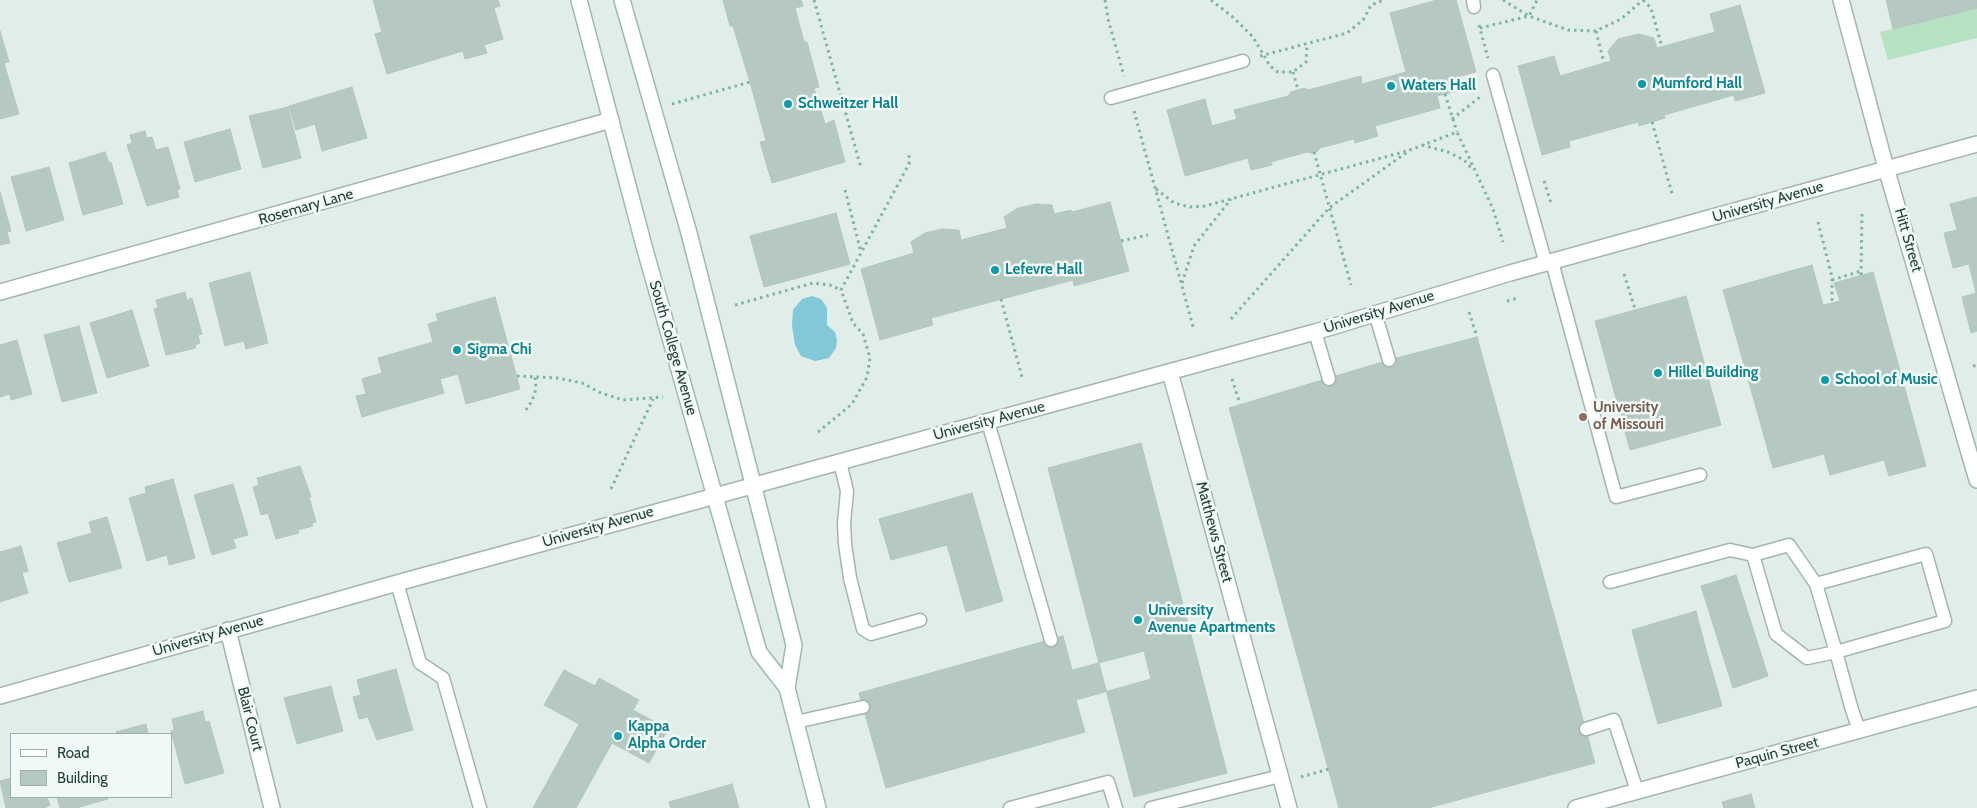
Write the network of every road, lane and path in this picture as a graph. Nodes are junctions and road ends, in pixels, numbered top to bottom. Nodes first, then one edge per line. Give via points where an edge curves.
1 (579, 0) edge
2 (622, 0) edge
3 (814, 0) edge
4 (1105, 0) edge
5 (1211, 0) edge
6 (1384, 0) edge
7 (1503, 0) edge
8 (1537, 0) edge
9 (1643, 0) edge
10 (1841, 0) edge
11 (1474, 3) edge
12 (1528, 16) junction
13 (1480, 28) junction
14 (1596, 31) junction
15 (1307, 44) junction
16 (1662, 47) dead end
17 (1263, 56) junction
18 (1243, 61) joint
19 (1604, 64) dead end
20 (1293, 72) junction
21 (1494, 80) junction
22 (750, 82) dead end
23 (1298, 90) dead end
24 (1129, 93) junction
25 (1445, 94) dead end
26 (1111, 98) dead end
27 (671, 104) dead end
28 (1452, 119) junction
29 (611, 120) junction
30 (1652, 122) dead end
31 (1457, 132) junction
32 (1977, 144) edge
33 (1422, 145) junction
34 (1410, 150) junction
35 (1314, 152) dead end
36 (910, 153) dead end
37 (861, 168) dead end
38 (1886, 168) junction
39 (1319, 173) junction
40 (1477, 174) junction
41 (1155, 189) junction
42 (845, 190) dead end
43 (1673, 197) dead end
44 (1232, 198) junction
45 (1329, 208) junction
46 (1862, 210) dead end
47 (1818, 222) dead end
48 (1148, 235) dead end
49 (1121, 241) dead end
50 (1503, 242) dead end
51 (861, 253) junction
52 (1549, 263) junction
53 (1624, 274) dead end
54 (1832, 280) junction
55 (1182, 284) junction
56 (1351, 285) dead end
57 (841, 290) junction
58 (0, 292) edge
59 (1518, 298) dead end
60 (1002, 299) dead end
61 (1507, 302) dead end
62 (1832, 303) dead end
63 (734, 305) dead end
64 (1635, 309) dead end
65 (1469, 312) dead end
66 (1375, 313) junction
67 (1231, 320) dead end
68 (1194, 330) dead end
69 (1315, 332) junction
70 (1477, 338) dead end
71 (1389, 360) dead end
72 (1170, 372) junction
73 (517, 376) dead end
74 (535, 376) junction
75 (1022, 377) dead end
76 (1232, 379) dead end
77 (1329, 379) dead end
78 (663, 397) dead end
79 (653, 398) junction
80 (1240, 404) dead end
81 (526, 410) dead end
82 (988, 422) junction
83 (818, 432) dead end
84 (840, 462) junction
85 (1700, 475) dead end
86 (1977, 480) edge
87 (754, 485) junction
88 (611, 489) dead end
89 (715, 495) junction
90 (1753, 555) junction
91 (1610, 582) dead end
92 (397, 583) junction
93 (1816, 584) junction
94 (920, 620) dead end
95 (228, 630) junction
96 (1051, 640) dead end
97 (1836, 652) junction
98 (786, 688) junction
99 (0, 696) edge
100 (1977, 698) edge
101 (863, 707) dead end
102 (796, 722) junction
103 (1586, 729) dead end
104 (1859, 730) junction
105 (1328, 769) dead end
106 (1280, 776) junction
107 (1301, 777) dead end
108 (1637, 791) junction
109 (272, 808) edge
110 (480, 808) edge
111 (818, 808) edge
112 (1010, 808) edge
113 (1116, 808) edge
114 (1151, 808) edge
115 (1289, 808) edge
116 (1576, 808) edge

1 - 29 street, South College Avenue
2 - 87 street, South College Avenue via 689,233
3 - 37 path
4 - 24 path
5 - 17 path via 1253,37
6 - 15 path via 1372,5 1363,20 1347,33
7 - 12 path
8 - 12 path
9 - 14 path via 1621,19
9 - 16 path via 1651,8
10 - 38 street, Hitt Street
11 - 13 path
12 - 13 path
12 - 14 path via 1568,30
13 - 21 path
14 - 19 path
15 - 17 path
15 - 20 path via 1306,62
17 - 18 path
17 - 20 path via 1278,72
18 - 24 lane
20 - 23 path
21 - 28 path
21 - 52 lane
22 - 27 path
24 - 26 lane
24 - 41 path
25 - 28 path
28 - 31 path
29 - 58 street, Rosemary Lane
29 - 89 street, South College Avenue
30 - 43 path
31 - 33 path
31 - 40 path
32 - 38 street, University Avenue
33 - 34 path
33 - 40 path via 1464,160
34 - 39 path
34 - 45 path
35 - 39 path
36 - 51 path via 909,164
38 - 52 street, University Avenue
38 - 86 street, Hitt Street
39 - 44 path
39 - 45 path
40 - 50 path
41 - 44 path via 1174,203 1190,207
41 - 55 path
42 - 51 path
44 - 55 path via 1194,246
45 - 56 path
45 - 67 path
46 - 54 path via 1861,273
47 - 54 path
48 - 49 path
51 - 57 path
52 - 66 street, University Avenue
52 - 85 lane via 1616,497
53 - 64 path
54 - 62 path
55 - 68 path
57 - 63 path via 813,283
57 - 83 path via 853,323 863,334 870,358 867,377 852,404
59 - 61 path
60 - 75 path
65 - 70 path
66 - 69 street, University Avenue
66 - 71 lane
69 - 72 street, University Avenue
69 - 77 lane
72 - 82 street, University Avenue
72 - 106 street, Matthews Street
73 - 74 path
74 - 79 path via 582,383 623,400
74 - 81 path via 536,389
76 - 80 path
78 - 79 path
79 - 88 path
82 - 84 street, University Avenue
82 - 96 lane
84 - 87 street, University Avenue
84 - 94 lane via 847,491 845,544 863,630 871,634
87 - 89 street, University Avenue
87 - 98 street, South College Avenue via 794,645
89 - 92 street, University Avenue
89 - 98 street, South College Avenue via 760,652
90 - 91 lane via 1730,550
90 - 93 lane via 1789,546
90 - 97 lane via 1776,634 1807,658
92 - 95 street, University Avenue
92 - 110 lane via 420,663 443,678
93 - 97 lane
93 - 97 lane via 1926,554 1945,621
95 - 99 street, University Avenue
95 - 109 street, Blair Court
97 - 104 lane
98 - 102 street, South College Avenue
100 - 104 street, Paquin Street
101 - 102 lane
102 - 111 street, South College Avenue
103 - 108 lane via 1614,720
104 - 108 street, Paquin Street
105 - 107 path
106 - 114 lane
106 - 115 street, Matthews Street
108 - 116 street, Paquin Street
112 - 113 lane via 1108,782

